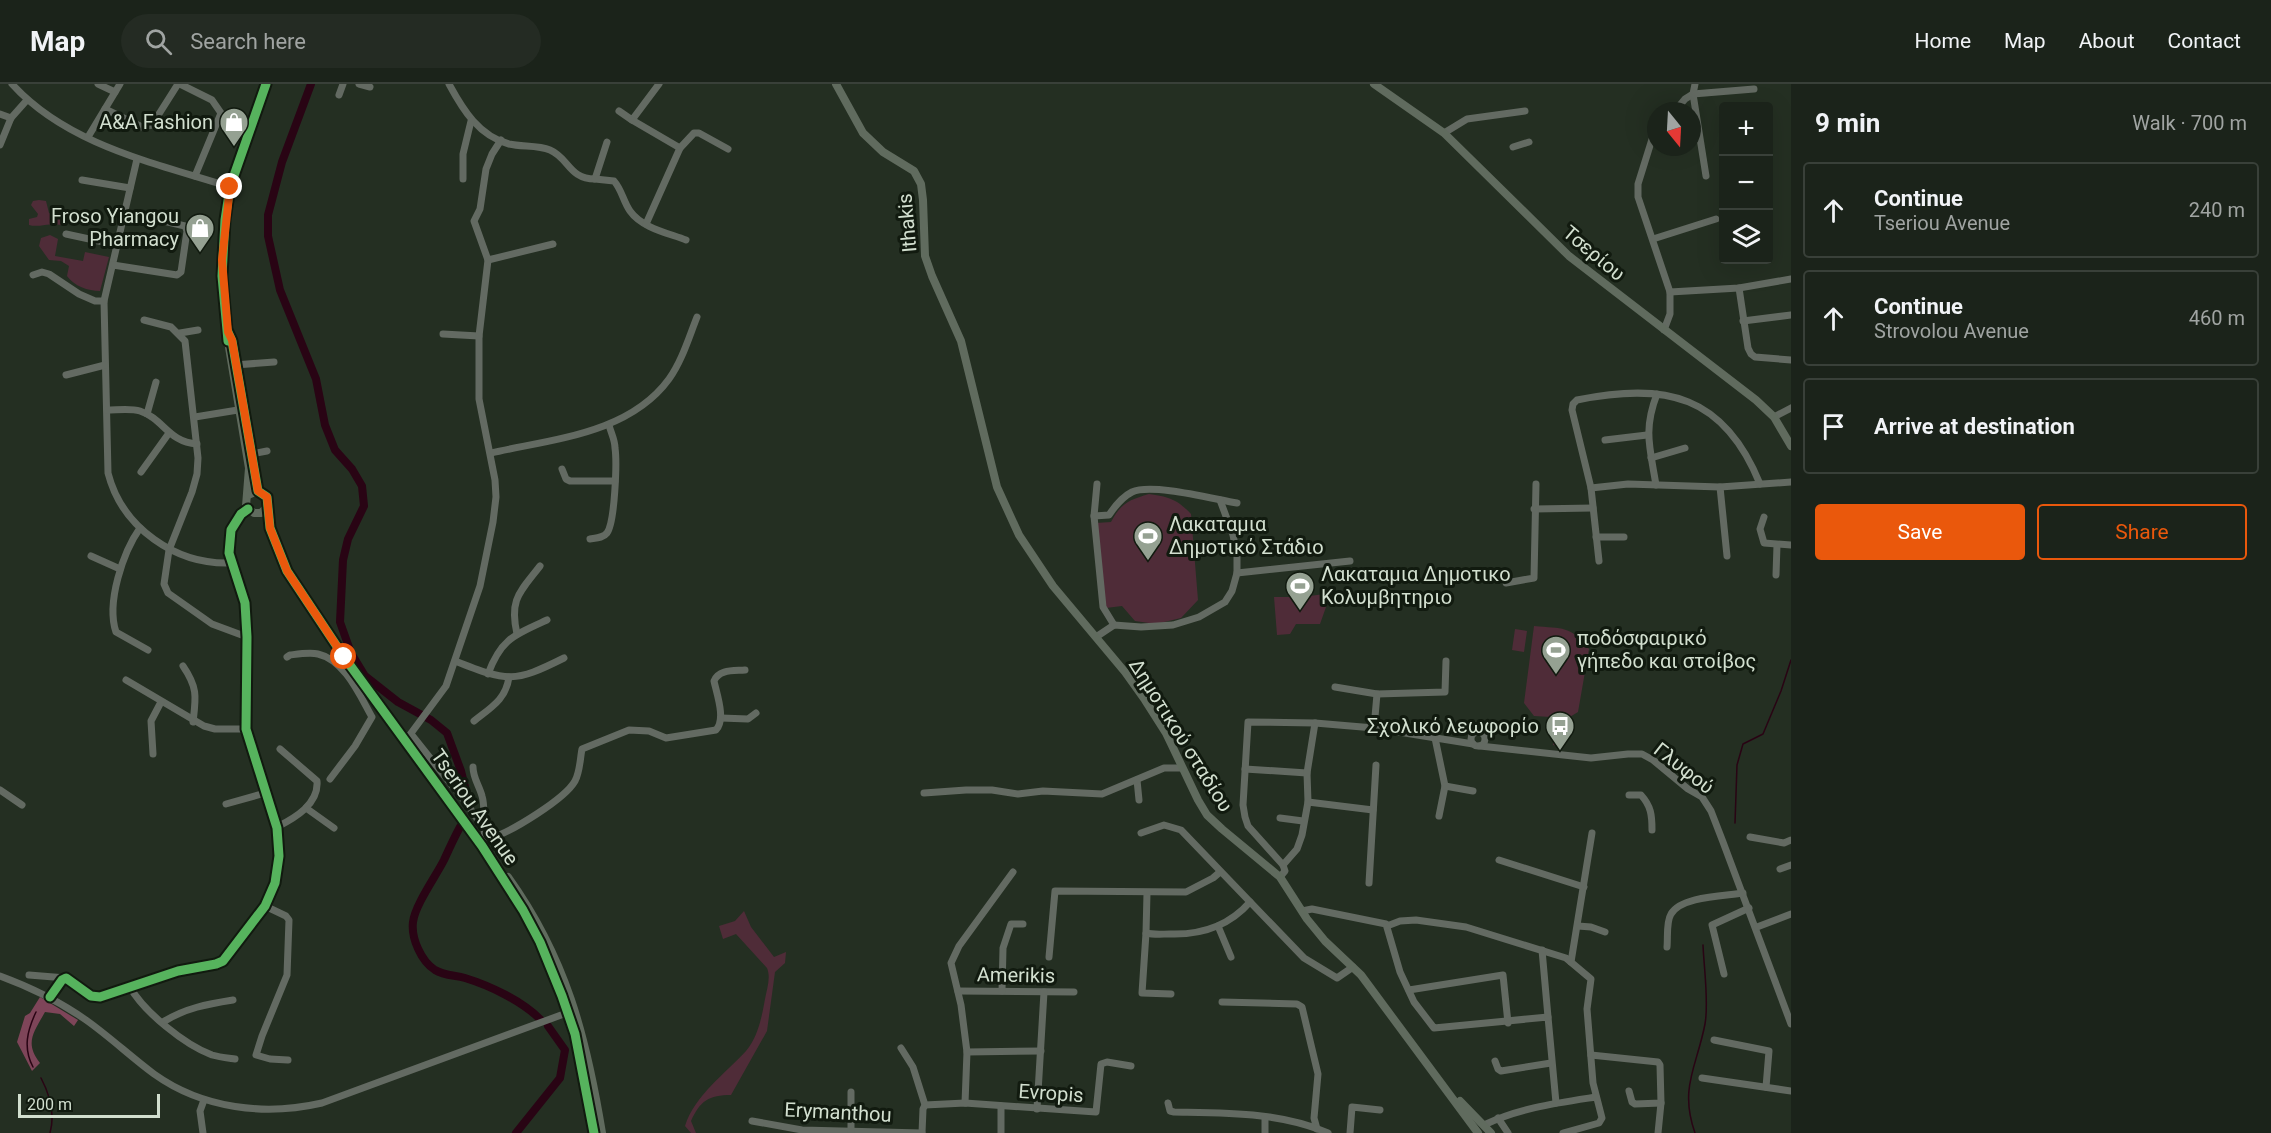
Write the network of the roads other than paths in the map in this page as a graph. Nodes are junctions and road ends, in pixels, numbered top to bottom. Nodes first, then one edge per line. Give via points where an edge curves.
1 (98, 84) edge
2 (120, 84) edge
3 (179, 84) edge
4 (266, 84) edge
5 (343, 84) edge
6 (359, 84) edge
7 (449, 84) edge
8 (659, 84) edge
9 (836, 84) edge
10 (1374, 84) edge
11 (1695, 84) edge
12 (14, 85) edge
13 (370, 87) dead end
14 (1754, 89) dead end
15 (115, 92) junction
16 (1693, 94) junction
17 (339, 95) dead end
18 (27, 100) junction
19 (1682, 102) edge
20 (105, 109) junction
21 (619, 111) dead end
22 (1525, 111) dead end
23 (0, 114) edge
24 (11, 118) junction
25 (632, 120) junction
26 (471, 121) junction
27 (1444, 133) junction
28 (88, 137) junction
29 (501, 140) junction
30 (607, 142) dead end
31 (1529, 142) dead end
32 (0, 146) edge
33 (1513, 147) dead end
34 (680, 148) junction
35 (728, 150) dead end
36 (1647, 155) edge
37 (137, 159) junction
38 (195, 176) junction
39 (1706, 176) dead end
40 (463, 179) dead end
41 (595, 179) junction
42 (82, 180) dead end
43 (230, 187) junction
44 (130, 188) junction
45 (125, 212) junction
46 (1716, 219) dead end
47 (646, 224) junction
48 (66, 234) dead end
49 (1653, 239) junction
50 (686, 240) dead end
51 (553, 244) dead end
52 (117, 245) junction
53 (488, 260) junction
54 (113, 265) junction
55 (33, 275) dead end
56 (1791, 279) edge
57 (1739, 288) junction
58 (1670, 292) junction
59 (104, 301) junction
60 (1791, 315) edge
61 (697, 316) dead end
62 (144, 320) dead end
63 (1743, 321) junction
64 (198, 330) dead end
65 (1664, 330) junction
66 (228, 332) junction
67 (180, 333) junction
68 (443, 334) dead end
69 (479, 336) junction
70 (1791, 360) edge
71 (274, 362) dead end
72 (105, 365) junction
73 (235, 365) junction
74 (66, 375) dead end
75 (156, 382) dead end
76 (971, 385) joint
77 (1658, 394) junction
78 (1791, 408) edge
79 (242, 409) junction
80 (107, 410) junction
81 (147, 414) junction
82 (195, 417) junction
83 (1774, 417) junction
84 (609, 426) junction
85 (169, 433) junction
86 (1647, 435) junction
87 (1605, 440) dead end
88 (197, 444) junction
89 (1791, 446) edge
90 (1685, 448) dead end
91 (267, 451) dead end
92 (491, 453) junction
93 (251, 454) junction
94 (1651, 458) junction
95 (562, 469) dead end
96 (141, 472) dead end
97 (615, 481) junction
98 (1791, 482) edge
99 (1097, 484) dead end
100 (1536, 484) dead end
101 (1760, 484) junction
102 (1656, 485) junction
103 (1720, 487) junction
104 (1591, 488) junction
105 (258, 491) junction
106 (248, 495) junction
107 (1220, 500) junction
108 (1237, 503) dead end
109 (266, 508) junction
110 (1593, 508) junction
111 (248, 509) junction
112 (1534, 509) junction
113 (257, 513) junction
114 (1094, 516) junction
115 (1764, 517) dead end
116 (140, 528) junction
117 (270, 528) junction
118 (1596, 537) junction
119 (1624, 537) dead end
120 (590, 539) dead end
121 (1777, 545) junction
122 (1791, 545) edge
123 (169, 550) junction
124 (91, 556) dead end
125 (1727, 556) dead end
126 (1350, 561) dead end
127 (1599, 561) dead end
128 (231, 563) junction
129 (540, 566) dead end
130 (120, 569) junction
131 (1237, 573) junction
132 (1776, 575) dead end
133 (1506, 583) dead end
134 (547, 620) dead end
135 (1114, 625) junction
136 (517, 634) junction
137 (247, 637) junction
138 (1096, 637) junction
139 (148, 650) dead end
140 (287, 657) dead end
141 (564, 658) dead end
142 (455, 661) junction
143 (1446, 661) dead end
144 (183, 666) dead end
145 (745, 670) dead end
146 (488, 674) junction
147 (509, 677) junction
148 (354, 678) junction
149 (126, 680) dead end
150 (1335, 687) dead end
151 (1377, 694) junction
152 (161, 702) junction
153 (756, 713) dead end
154 (721, 718) junction
155 (474, 721) dead end
156 (193, 722) junction
157 (1314, 723) junction
158 (1374, 728) junction
159 (246, 729) junction
160 (408, 737) junction
161 (1436, 738) junction
162 (280, 749) dead end
163 (153, 754) dead end
164 (1376, 765) dead end
165 (473, 767) dead end
166 (1182, 768) junction
167 (1245, 769) junction
168 (1307, 773) junction
169 (330, 779) dead end
170 (1137, 780) junction
171 (1445, 786) junction
172 (0, 790) edge
173 (1473, 791) dead end
174 (265, 793) junction
175 (924, 793) dead end
176 (1629, 795) dead end
177 (1139, 801) dead end
178 (1308, 802) junction
179 (226, 804) dead end
180 (22, 805) dead end
181 (306, 808) junction
182 (1373, 810) junction
183 (1439, 816) dead end
184 (1280, 818) dead end
185 (1303, 821) junction
186 (276, 826) junction
187 (334, 828) dead end
188 (484, 829) junction
189 (1652, 830) dead end
190 (1592, 832) dead end
191 (1141, 833) dead end
192 (1750, 837) dead end
193 (1791, 840) edge
194 (483, 842) junction
195 (1499, 860) dead end
196 (1283, 865) junction
197 (1791, 865) edge
198 (1780, 869) dead end
199 (1013, 872) dead end
200 (1220, 872) junction
201 (1280, 877) junction
202 (1369, 883) dead end
203 (1584, 887) junction
204 (1147, 893) junction
205 (1743, 893) junction
206 (1250, 902) junction
207 (265, 906) junction
208 (1749, 908) junction
209 (1302, 911) junction
210 (1789, 915) edge
211 (1023, 924) dead end
212 (1791, 925) edge
213 (1218, 926) junction
214 (1387, 926) junction
215 (1578, 926) junction
216 (1756, 927) junction
217 (1605, 932) dead end
218 (1146, 933) junction
219 (1667, 947) dead end
220 (1542, 950) junction
221 (1049, 957) dead end
222 (1232, 957) dead end
223 (1571, 962) junction
224 (1353, 967) junction
225 (1724, 974) dead end
226 (29, 975) dead end
227 (0, 976) edge
228 (66, 978) junction
229 (130, 987) junction
230 (1409, 990) junction
231 (958, 991) junction
232 (1002, 991) junction
233 (1044, 992) junction
234 (1074, 992) dead end
235 (1171, 994) dead end
236 (50, 997) junction
237 (233, 1000) dead end
238 (1222, 1002) dead end
239 (571, 1011) junction
240 (1548, 1017) junction
241 (163, 1022) junction
242 (1508, 1023) junction
243 (1791, 1024) edge
244 (1714, 1040) dead end
245 (901, 1048) dead end
246 (1041, 1051) junction
247 (967, 1052) junction
248 (1591, 1056) junction
249 (235, 1059) dead end
250 (288, 1060) dead end
251 (1495, 1061) dead end
252 (1551, 1063) junction
253 (1131, 1066) dead end
254 (1702, 1078) dead end
255 (1766, 1087) junction
256 (1448, 1091) junction
257 (1629, 1091) dead end
258 (1791, 1091) edge
259 (851, 1092) dead end
260 (1596, 1097) junction
261 (204, 1100) junction
262 (965, 1103) junction
263 (1168, 1103) dead end
264 (1556, 1103) junction
265 (1660, 1103) junction
266 (926, 1105) junction
267 (1001, 1106) junction
268 (1037, 1109) junction
269 (1380, 1110) dead end
270 (1265, 1117) junction
271 (1498, 1118) junction
272 (752, 1121) dead end
273 (1484, 1125) junction
274 (1317, 1129) junction
275 (800, 1131) edge
276 (851, 1131) junction
277 (203, 1133) edge
278 (594, 1133) edge
279 (602, 1133) edge
280 (922, 1133) edge
281 (1001, 1133) edge
282 (1265, 1133) edge
283 (1328, 1133) edge
284 (1350, 1133) edge
285 (1478, 1133) edge
286 (1491, 1133) edge
287 (1508, 1133) edge
288 (1563, 1133) edge
289 (1658, 1133) edge

1 - 15 street
2 - 15 street
3 - 20 street via 147,127
3 - 38 street via 212,100 220,112
4 - 43 main road
5 - 17 street
6 - 13 street
7 - 26 street
8 - 25 street
9 - 76 main road, Ithakis via 863,134 914,171 921,184 925,256 961,341
10 - 27 main road, Τσερίου
11 - 16 street
12 - 18 street
14 - 16 street
15 - 20 street
16 - 19 street
16 - 39 street
18 - 24 street
18 - 28 street via 61,126
20 - 28 street
21 - 25 street
22 - 27 street via 1467,119
23 - 24 street
24 - 32 street
25 - 34 street
26 - 29 street
26 - 40 street via 463,154
27 - 65 main road, Τσερίου via 1569,256
28 - 37 street
29 - 41 street via 548,149 576,175
29 - 53 street via 486,169 480,209 474,221
30 - 41 street
31 - 33 street
34 - 35 street via 694,133 699,133
34 - 47 street
36 - 49 street via 1638,197
37 - 38 street
37 - 44 street
38 - 43 street
41 - 47 street via 614,181 631,213
42 - 44 street
43 - 66 main road via 222,260
44 - 45 street
45 - 52 street
45 - 54 street via 185,226 188,231 181,272 177,275
46 - 49 street
47 - 50 street
48 - 52 street
49 - 58 street
51 - 53 street
52 - 54 street
53 - 69 street
54 - 59 street
55 - 59 street via 49,274 79,294
56 - 57 street
57 - 58 street
57 - 63 street
58 - 65 street via 1670,314
59 - 72 street
60 - 63 street
61 - 84 street via 668,381 638,410
62 - 67 street
63 - 70 street via 1751,354
64 - 67 street
65 - 83 main road, Τσερίου
66 - 73 main road
66 - 79 main road via 231,366
67 - 82 street via 188,352
68 - 69 street
69 - 92 street via 479,399
71 - 73 street
72 - 74 street
72 - 80 street
73 - 79 main road
75 - 81 street
76 - 138 main road, Δημοτικού σταδίου via 997,487 1019,535 1053,586
77 - 86 street via 1649,414
77 - 101 street via 1690,402 1722,424 1736,438
77 - 104 street via 1625,394 1574,402 1572,410
78 - 83 street
79 - 82 street
79 - 93 main road
79 - 106 main road
80 - 81 street via 139,410
80 - 116 street via 110,483
81 - 85 street
82 - 88 street
83 - 89 main road, Τσερίου
84 - 92 street
84 - 97 street via 615,444
85 - 88 street via 186,443
85 - 96 street
86 - 87 street
86 - 94 street
88 - 123 street via 197,474
90 - 94 street
91 - 93 street
92 - 142 street via 496,497 493,522 480,586
93 - 105 main road
94 - 102 street
95 - 97 street via 570,481
97 - 120 street via 607,532 601,538
98 - 101 street
99 - 114 street
100 - 112 street
101 - 103 street
102 - 103 street
102 - 104 street
103 - 125 street
104 - 110 street
105 - 106 main road
105 - 109 main road via 267,497
106 - 111 main road
107 - 108 street
107 - 114 street via 1148,488 1131,492 1109,515
107 - 131 street via 1233,535
109 - 113 main road
109 - 117 main road, Tseriou Avenue
110 - 112 street
110 - 118 street
111 - 113 main road
111 - 128 street via 231,530
112 - 133 street via 1534,578
113 - 117 main road, Tseriou Avenue
114 - 135 street via 1103,607
115 - 121 street via 1760,529 1764,543
116 - 123 street
116 - 130 street
117 - 148 main road, Tseriou Avenue via 287,571
118 - 119 street
118 - 127 street
121 - 122 street
121 - 132 street
123 - 128 street via 191,560
123 - 137 street via 164,584 168,593 212,624
124 - 130 street
126 - 131 street
128 - 137 street via 245,603
129 - 136 street via 514,605
130 - 139 street via 113,624 116,632
131 - 135 street via 1225,602 1199,617 1173,625
134 - 136 street
135 - 138 street
136 - 146 street via 503,644
137 - 159 street
138 - 166 main road, Δημοτικού σταδίου via 1145,700
140 - 148 street via 317,653 330,658
141 - 147 street via 532,674
142 - 146 street
142 - 160 street via 446,686
143 - 151 street via 1445,692
144 - 156 street via 196,688
145 - 154 street via 716,676
146 - 147 street
147 - 155 street via 503,696
148 - 160 main road, Tseriou Avenue
148 - 169 street via 372,717
149 - 152 street
150 - 151 street
151 - 158 street
152 - 156 street
152 - 163 street via 151,721
153 - 154 street via 748,719
154 - 194 street via 716,730 666,738 649,730 629,730 589,745 582,749 576,779 569,789 519,827
156 - 159 street via 215,729
157 - 158 street, Γλυφού
157 - 167 street, Γλυφού via 1248,722
157 - 168 street
158 - 161 street, Γλυφού
159 - 174 street
160 - 188 street
160 - 194 main road, Tseriou Avenue
161 - 171 street
161 - 205 street, Γλυφού via 1591,758 1642,754 1702,797
162 - 181 street via 317,781 318,790
164 - 182 street
165 - 188 street via 483,796
166 - 170 street via 1164,768
166 - 201 main road, Δημοτικού σταδίου via 1208,814
167 - 168 street
167 - 196 street via 1243,805 1248,826
168 - 178 street
170 - 175 street via 1102,794 1018,794 992,790
170 - 177 street
171 - 173 street
171 - 183 street
172 - 180 street
174 - 179 street
174 - 186 street
176 - 189 street via 1641,795 1648,804
178 - 182 street
178 - 185 street
181 - 186 street
181 - 187 street
182 - 202 street
184 - 185 street
185 - 196 street via 1300,843
186 - 207 street via 278,868
188 - 194 street
190 - 203 street
191 - 200 street via 1164,825 1181,830
192 - 193 street via 1784,843
194 - 239 main road, Tseriou Avenue via 540,942
194 - 239 main road, Tseriou Avenue via 548,941
195 - 203 street
196 - 201 street via 1285,871
197 - 198 street
199 - 231 street via 951,963
200 - 204 street via 1186,892
200 - 206 street
201 - 209 main road, Δημοτικού σταδίου
203 - 215 street
204 - 218 street
204 - 221 street via 1055,891
205 - 208 street, Γλυφού
205 - 219 street via 1705,898 1678,907 1671,914
206 - 213 street
206 - 224 street via 1313,965 1337,978
207 - 229 street via 223,961
207 - 250 street via 289,920 289,963 284,988 256,1055
208 - 216 street, Γλυφού
208 - 225 street via 1712,925
209 - 214 street via 1312,909
209 - 224 main road, Δημοτικού σταδίου via 1325,942
210 - 212 street
210 - 216 street
211 - 232 street via 1011,924 1003,948
213 - 218 street via 1191,935
213 - 222 street
214 - 220 street via 1400,921 1434,921
214 - 230 street
215 - 217 street
215 - 223 street
216 - 243 street, Γλυφού
218 - 235 street via 1142,993
220 - 223 street
220 - 240 street
223 - 248 street via 1591,979 1587,1009
224 - 256 main road, Δημοτικού σταδίου
226 - 228 street
227 - 236 street
228 - 229 street via 91,996 112,995
228 - 236 street
229 - 241 street via 137,1000
230 - 242 street via 1434,1028
230 - 242 street via 1503,975
231 - 232 street, Amerikis
231 - 247 street
232 - 233 street, Amerikis
233 - 234 street, Amerikis
233 - 246 street
236 - 261 street via 156,1076
237 - 241 street via 195,1007
238 - 274 street via 1302,1007 1318,1074 1314,1118
239 - 261 street via 322,1103 274,1110
239 - 278 main road, Tseriou Avenue
239 - 279 main road, Tseriou Avenue via 585,1043
240 - 242 street
240 - 252 street
241 - 249 street via 204,1051
244 - 255 street via 1769,1051
245 - 266 street via 913,1067
246 - 247 street
246 - 268 street
247 - 262 street
248 - 260 street
248 - 265 street via 1658,1062
251 - 252 street via 1500,1071
252 - 264 street
253 - 268 street, Evropis via 1101,1064 1096,1112
254 - 255 street
255 - 258 street
256 - 273 main road
256 - 285 main road
257 - 265 street via 1635,1104
259 - 276 street
260 - 264 street
260 - 288 street via 1602,1111 1599,1123
261 - 277 street via 200,1111
262 - 266 street, Evropis
262 - 267 street, Evropis
263 - 270 street via 1174,1113
264 - 271 street
265 - 289 street
266 - 280 street
267 - 268 street, Evropis
267 - 281 street
269 - 284 street via 1352,1107
270 - 274 street
270 - 282 street
271 - 273 street
271 - 287 street
272 - 275 street, Erymanthou
273 - 286 main road
274 - 283 street
275 - 276 street, Erymanthou
276 - 280 street, Erymanthou

